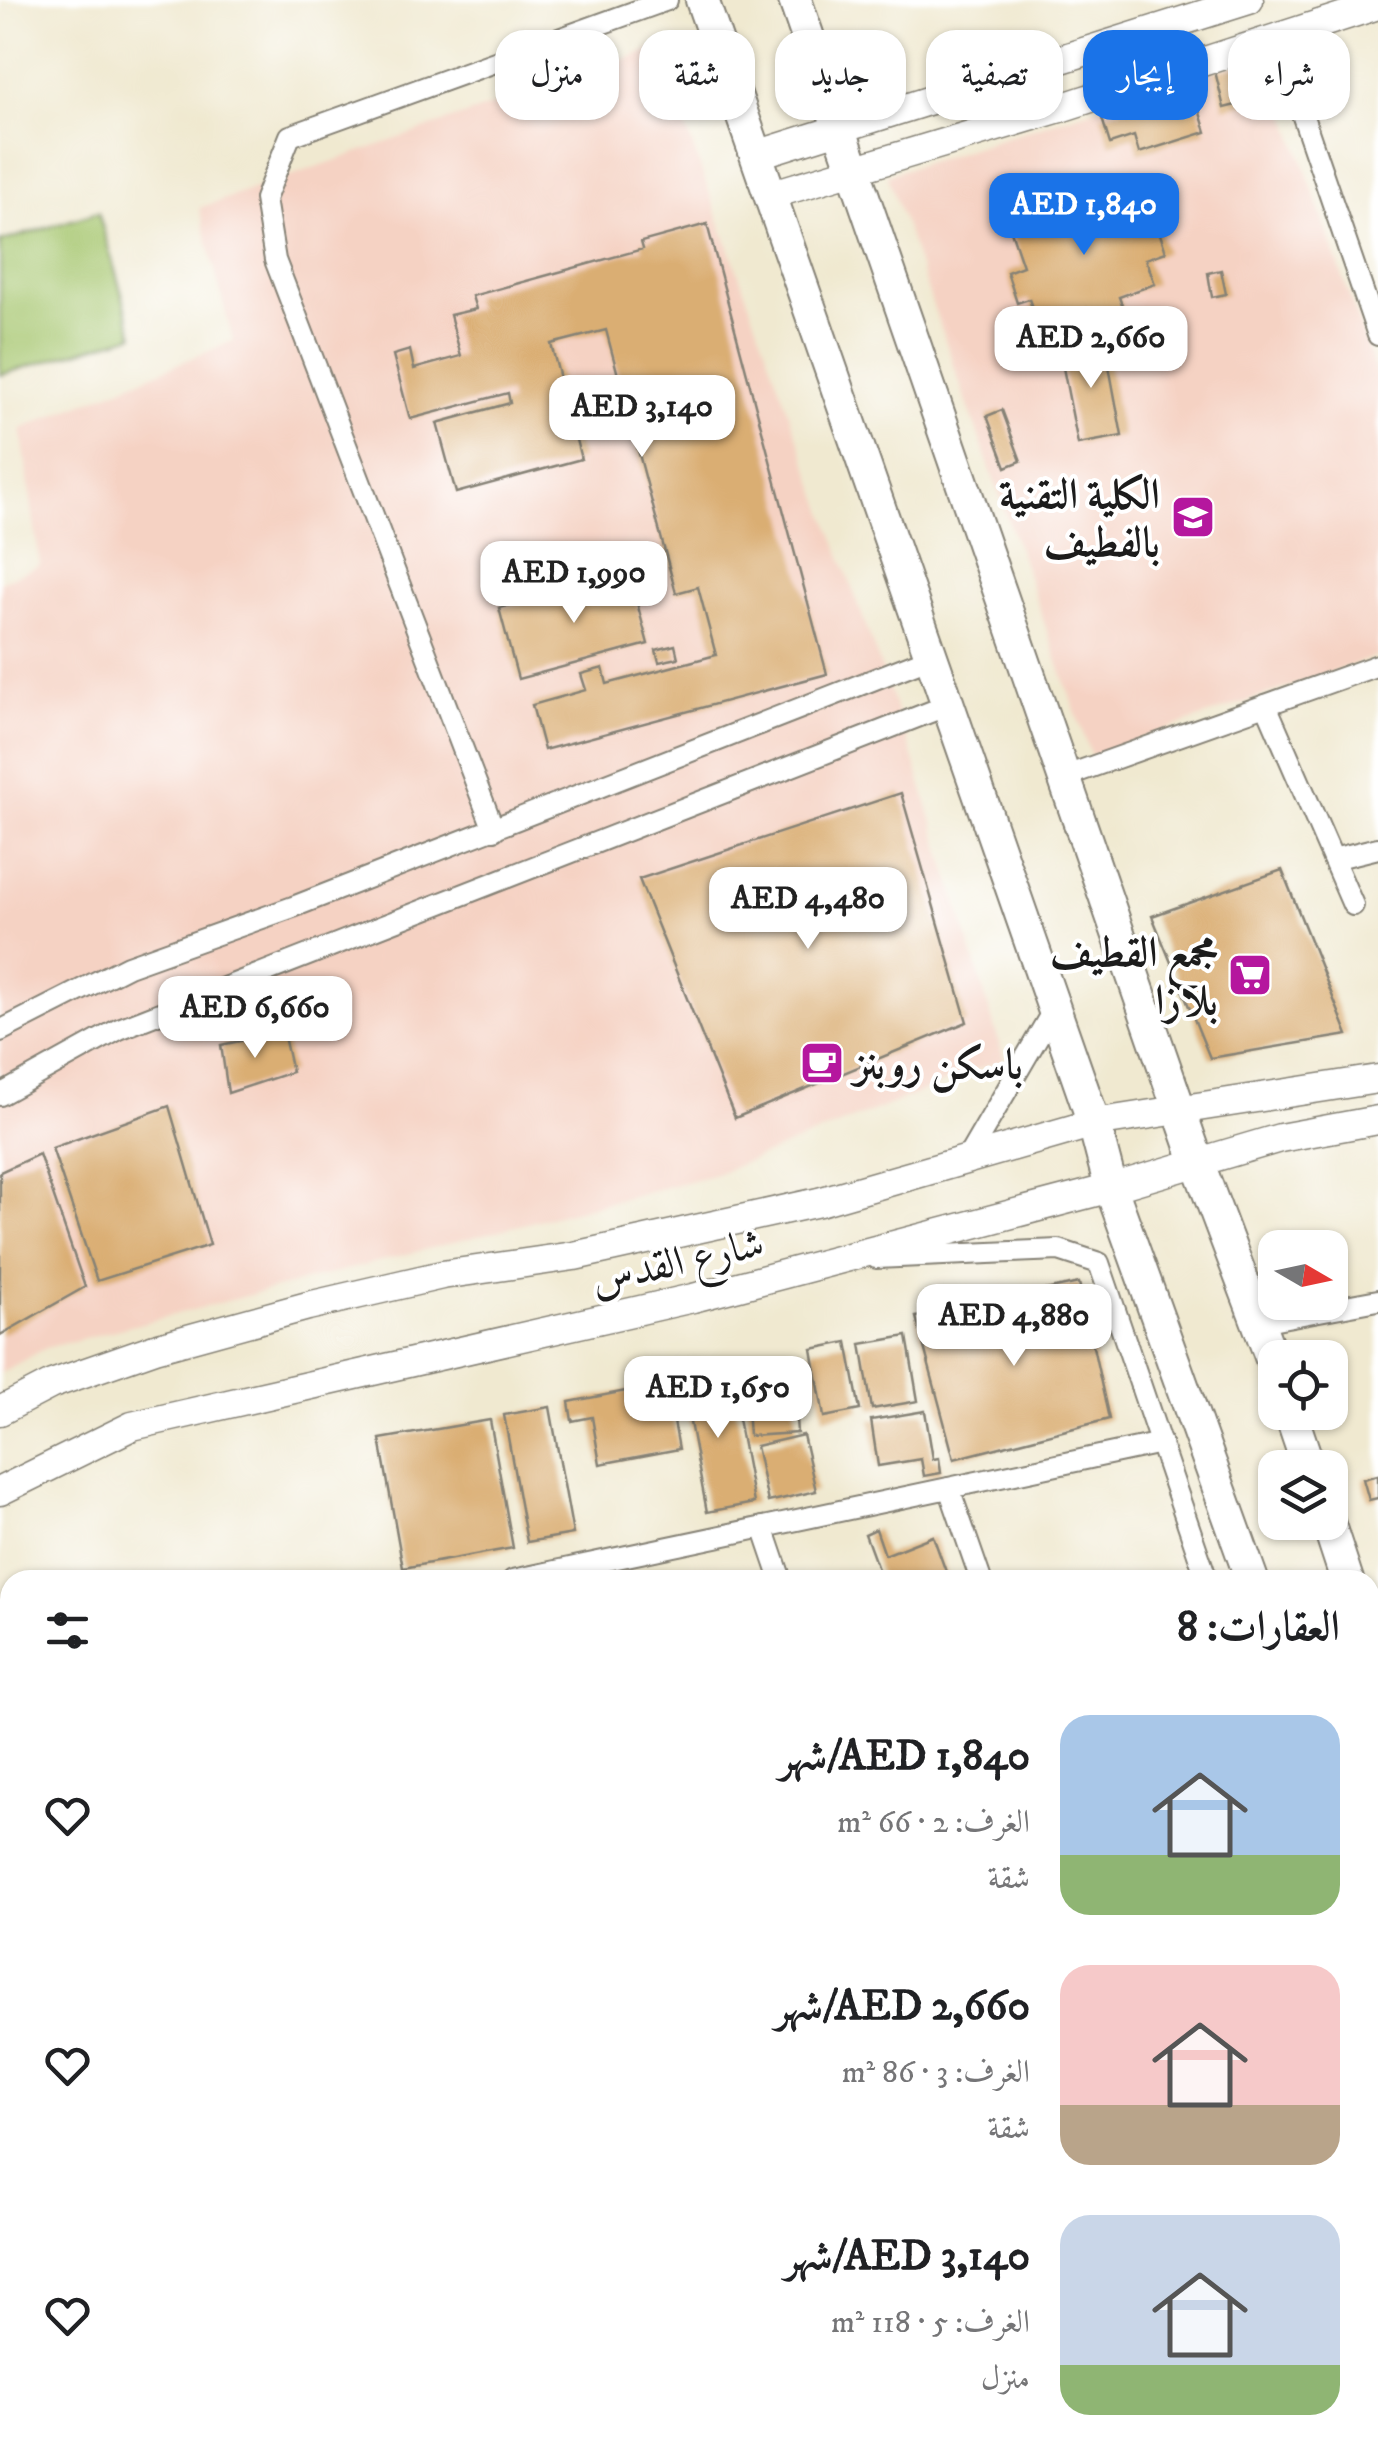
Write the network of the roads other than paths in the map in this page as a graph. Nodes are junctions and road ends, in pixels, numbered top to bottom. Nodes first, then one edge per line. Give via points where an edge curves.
1 (667, 0) edge
2 (702, 0) edge
3 (796, 0) edge
4 (1250, 0) edge
5 (1378, 4) edge
6 (1300, 30) edge
7 (1228, 53) edge
8 (1304, 120) edge
9 (840, 127) junction
10 (756, 155) junction
11 (854, 170) junction
12 (770, 195) junction
13 (1378, 334) edge
14 (931, 657) junction
15 (1378, 666) edge
16 (948, 705) junction
17 (1266, 706) junction
18 (1066, 776) junction
19 (494, 830) junction
20 (1378, 848) edge
21 (1333, 859) junction
22 (1354, 905) dead end
23 (1054, 1009) junction
24 (0, 1031) edge
25 (1378, 1079) edge
26 (0, 1095) edge
27 (1182, 1110) junction
28 (1378, 1120) edge
29 (1094, 1124) junction
30 (966, 1160) junction
31 (1197, 1161) junction
32 (1111, 1188) junction
33 (849, 1260) junction
34 (1378, 1300) edge
35 (1260, 1322) junction
36 (1266, 1340) edge
37 (0, 1411) edge
38 (1160, 1443) junction
39 (949, 1488) junction
40 (0, 1491) edge
41 (762, 1527) junction
42 (1334, 1540) edge
43 (560, 1570) edge
44 (777, 1570) edge
45 (978, 1570) edge
46 (1204, 1570) edge
47 (1248, 1570) edge
48 (1344, 1570) edge

1 - 19 street via 290,136 264,199 276,260
2 - 10 main road
3 - 9 main road
4 - 9 main road
5 - 6 main road
7 - 11 main road
8 - 13 street
9 - 10 main road
9 - 11 main road
10 - 12 main road
11 - 12 main road
11 - 18 main road
12 - 14 main road
14 - 16 main road
14 - 19 street
15 - 17 street
16 - 23 main road
16 - 26 street via 120,1029
17 - 18 street
17 - 21 street
18 - 27 main road
19 - 24 street via 128,966
20 - 21 street
21 - 22 street
23 - 29 main road
23 - 30 street
25 - 27 main road
27 - 29 main road
27 - 31 main road
28 - 31 main road, شارع القدس
29 - 30 main road
29 - 32 main road
30 - 37 main road via 818,1202 308,1306 155,1348 52,1384
31 - 32 main road, شارع القدس
31 - 35 main road
32 - 33 main road, شارع القدس
32 - 47 main road
33 - 38 street via 1059,1250 1099,1263
33 - 40 main road, شارع القدس via 132,1426
34 - 35 street
35 - 36 main road
38 - 39 street
38 - 46 street
39 - 41 street
39 - 45 street
41 - 43 street
41 - 44 street
42 - 48 main road

